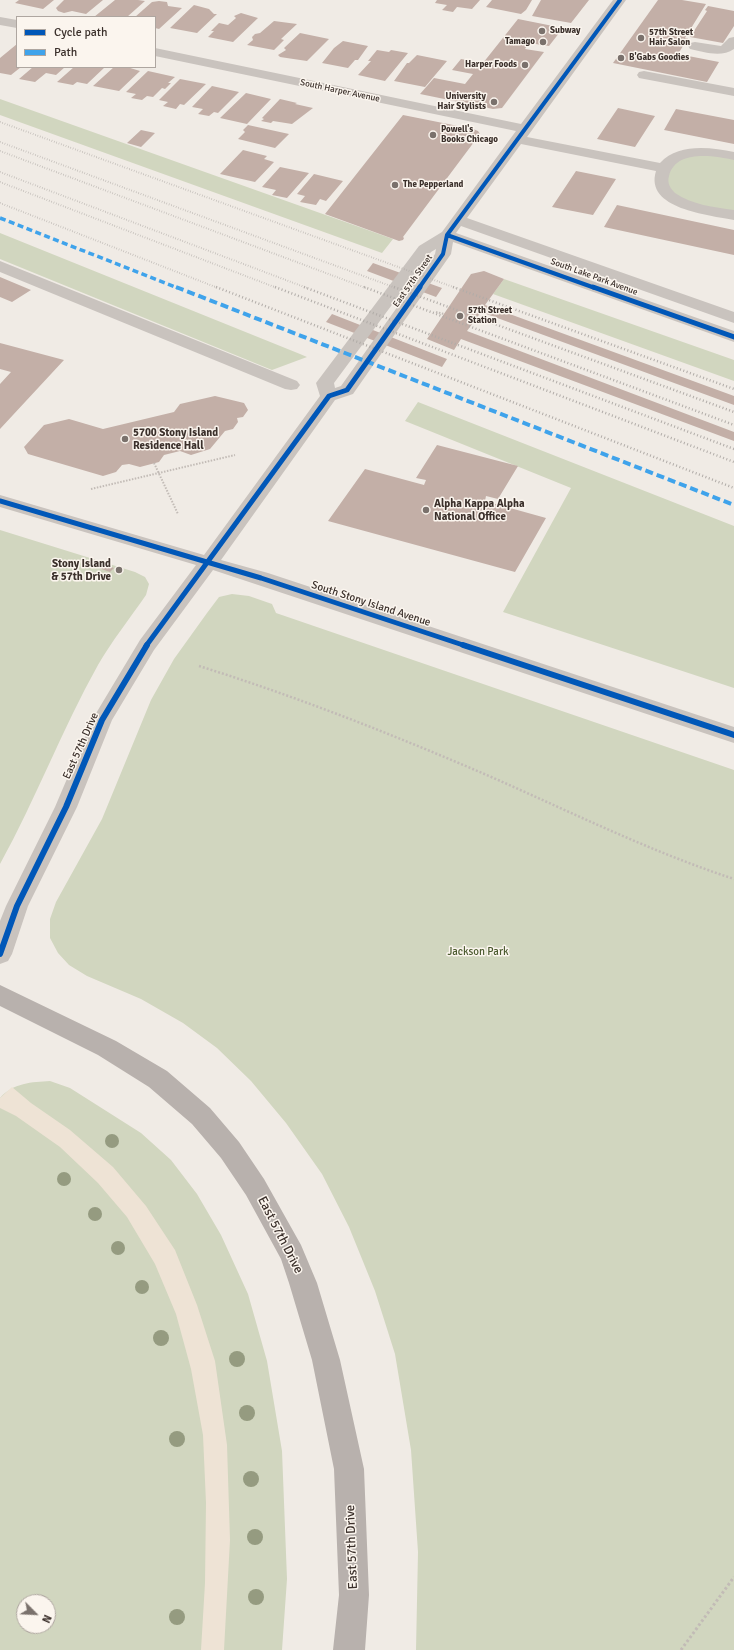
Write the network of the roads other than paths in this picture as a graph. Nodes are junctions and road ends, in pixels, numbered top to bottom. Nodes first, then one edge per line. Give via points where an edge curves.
1 (620, 0) edge
2 (0, 20) edge
3 (16, 24) edge
4 (734, 41) edge
5 (696, 46) dead end
6 (156, 52) edge
7 (644, 75) dead end
8 (734, 92) edge
9 (521, 134) junction
10 (734, 156) edge
11 (663, 168) junction
12 (734, 216) edge
13 (458, 220) junction
14 (447, 235) junction
15 (0, 266) edge
16 (734, 318) edge
17 (734, 337) edge
18 (291, 385) dead end
19 (329, 396) junction
20 (0, 501) edge
21 (209, 562) junction
22 (734, 735) edge
23 (0, 954) edge
24 (0, 995) edge
25 (349, 1650) edge

1 - 9 street, East 57th Street
2 - 3 street
4 - 5 street via 729,48 722,50
6 - 9 street, South Harper Avenue
7 - 8 street
9 - 11 street, South Harper Avenue
9 - 13 street, East 57th Street
10 - 11 street via 696,152 677,157
11 - 12 street via 660,181 662,188 669,195 694,207
13 - 14 street, East 57th Street
13 - 16 street
14 - 17 street, South Lake Park Avenue
14 - 19 street, East 57th Street via 443,254 347,390
14 - 19 street, East 57th Street via 425,249 324,383
15 - 18 street
19 - 21 street
20 - 21 street, South Stony Island Avenue
21 - 22 street, South Stony Island Avenue
21 - 23 street, East 57th Drive via 147,645 102,720 66,807 17,906
24 - 25 main road, East 57th Drive via 107,1048 158,1079 201,1116 230,1150 255,1188 292,1254 326,1360 349,1469 354,1596

